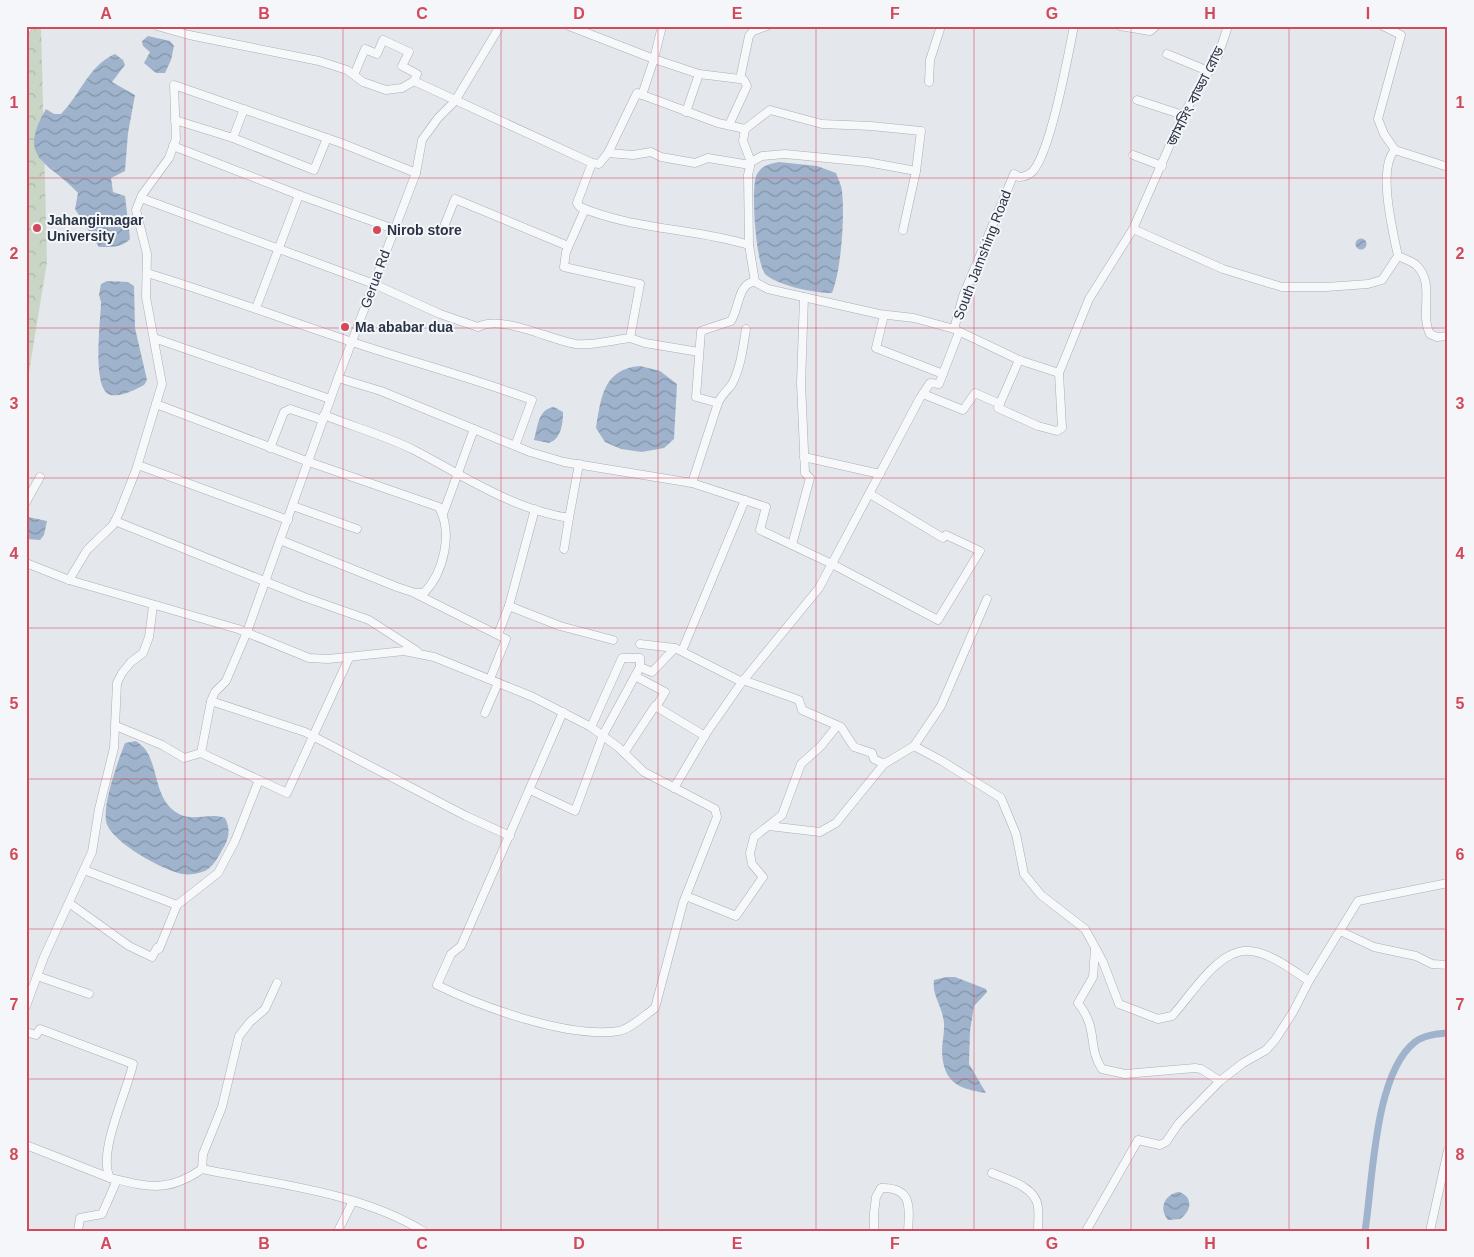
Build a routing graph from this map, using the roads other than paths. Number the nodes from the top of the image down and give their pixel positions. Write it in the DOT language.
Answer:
graph roads {
  1 [pos="28,26"];
  2 [pos="156,26"];
  3 [pos="500,26"];
  4 [pos="569,26"];
  5 [pos="662,26"];
  6 [pos="766,26"];
  7 [pos="940,26"];
  8 [pos="1120,26"];
  9 [pos="1156,26"];
  10 [pos="1228,26"];
  11 [pos="1383,26"];
  12 [pos="1072,27"];
  13 [pos="26,30"];
  14 [pos="1167,54"];
  15 [pos="654,59"];
  16 [pos="1208,72"];
  17 [pos="699,74"];
  18 [pos="354,75"];
  19 [pos="740,79"];
  20 [pos="414,81"];
  21 [pos="930,82"];
  22 [pos="642,95"];
  23 [pos="1137,100"];
  24 [pos="455,101"];
  25 [pos="244,109"];
  26 [pos="686,112"];
  27 [pos="1183,115"];
  28 [pos="175,120"];
  29 [pos="729,125"];
  30 [pos="745,129"];
  31 [pos="233,138"];
  32 [pos="327,138"];
  33 [pos="173,146"];
  34 [pos="1395,150"];
  35 [pos="608,154"];
  36 [pos="1133,154"];
  37 [pos="592,163"];
  38 [pos="751,164"];
  39 [pos="1162,166"];
  40 [pos="1448,167"];
  41 [pos="916,171"];
  42 [pos="416,173"];
  43 [pos="299,195"];
  44 [pos="141,198"];
  45 [pos="585,209"];
  46 [pos="445,224"];
  47 [pos="394,229"];
  48 [pos="1133,229"];
  49 [pos="903,230"];
  50 [pos="749,245"];
  51 [pos="568,246"];
  52 [pos="278,249"];
  53 [pos="1398,256"];
  54 [pos="147,273"];
  55 [pos="755,282"];
  56 [pos="374,284"];
  57 [pos="804,297"];
  58 [pos="256,308"];
  59 [pos="884,315"];
  60 [pos="746,329"];
  61 [pos="957,330"];
  62 [pos="1448,336"];
  63 [pos="154,338"];
  64 [pos="630,338"];
  65 [pos="352,342"];
  66 [pos="700,352"];
  67 [pos="1018,360"];
  68 [pos="1059,373"];
  69 [pos="943,374"];
  70 [pos="338,378"];
  71 [pos="923,394"];
  72 [pos="330,399"];
  73 [pos="718,403"];
  74 [pos="156,404"];
  75 [pos="1000,404"];
  76 [pos="324,418"];
  77 [pos="474,429"];
  78 [pos="515,446"];
  79 [pos="270,448"];
  80 [pos="804,457"];
  81 [pos="309,462"];
  82 [pos="579,464"];
  83 [pos="138,466"];
  84 [pos="457,474"];
  85 [pos="880,474"];
  86 [pos="40,477"];
  87 [pos="692,483"];
  88 [pos="870,494"];
  89 [pos="745,500"];
  90 [pos="26,502"];
  91 [pos="293,506"];
  92 [pos="534,509"];
  93 [pos="443,514"];
  94 [pos="569,518"];
  95 [pos="115,520"];
  96 [pos="288,520"];
  97 [pos="357,529"];
  98 [pos="280,540"];
  99 [pos="792,545"];
  100 [pos="564,549"];
  101 [pos="26,563"];
  102 [pos="832,564"];
  103 [pos="69,580"];
  104 [pos="264,581"];
  105 [pos="415,593"];
  106 [pos="987,599"];
  107 [pos="153,606"];
  108 [pos="509,606"];
  109 [pos="247,632"];
  110 [pos="498,634"];
  111 [pos="613,640"];
  112 [pos="640,644"];
  113 [pos="679,650"];
  114 [pos="418,652"];
  115 [pos="349,658"];
  116 [pos="640,667"];
  117 [pos="635,676"];
  118 [pos="490,679"];
  119 [pos="742,681"];
  120 [pos="498,683"];
  121 [pos="211,701"];
  122 [pos="656,707"];
  123 [pos="564,712"];
  124 [pos="485,713"];
  125 [pos="116,726"];
  126 [pos="837,726"];
  127 [pos="591,727"];
  128 [pos="603,735"];
  129 [pos="313,736"];
  130 [pos="704,736"];
  131 [pos="914,746"];
  132 [pos="624,752"];
  133 [pos="201,753"];
  134 [pos="884,764"];
  135 [pos="259,780"];
  136 [pos="674,788"];
  137 [pos="530,790"];
  138 [pos="769,826"];
  139 [pos="510,836"];
  140 [pos="84,870"];
  141 [pos="1448,883"];
  142 [pos="686,896"];
  143 [pos="69,903"];
  144 [pos="177,905"];
  145 [pos="1340,931"];
  146 [pos="1095,948"];
  147 [pos="1448,965"];
  148 [pos="37,976"];
  149 [pos="1309,981"];
  150 [pos="277,983"];
  151 [pos="89,994"];
  152 [pos="26,1006"];
  153 [pos="26,1032"];
  154 [pos="1220,1081"];
  155 [pos="26,1145"];
  156 [pos="1448,1150"];
  157 [pos="202,1169"];
  158 [pos="992,1173"];
  159 [pos="114,1179"];
  160 [pos="353,1200"];
  161 [pos="78,1231"];
  162 [pos="338,1231"];
  163 [pos="423,1231"];
  164 [pos="874,1231"];
  165 [pos="908,1231"];
  166 [pos="1038,1231"];
  167 [pos="1086,1231"];
  168 [pos="1430,1231"];
  1 -- 13 [label="street"];
  2 -- 18 [label="street"];
  3 -- 24 [label="street, Gerua Rd"];
  4 -- 15 [label="street"];
  5 -- 15 [label="street"];
  6 -- 19 [label="street"];
  7 -- 21 [label="street"];
  8 -- 9 [label="street"];
  10 -- 16 [label="street, জামসিং বাড্ডা রোড"];
  11 -- 34 [label="street"];
  12 -- 61 [label="street, South Jamshing Road"];
  14 -- 16 [label="street"];
  15 -- 17 [label="street"];
  15 -- 22 [label="street"];
  16 -- 27 [label="street, জামসিং বাড্ডা রোড"];
  17 -- 19 [label="street"];
  17 -- 26 [label="street"];
  18 -- 20 [label="street"];
  18 -- 20 [label="street"];
  19 -- 29 [label="street"];
  20 -- 24 [label="street"];
  22 -- 26 [label="street"];
  22 -- 35 [label="street"];
  23 -- 27 [label="street"];
  24 -- 37 [label="street"];
  24 -- 42 [label="street, Gerua Rd"];
  25 -- 28 [label="street"];
  25 -- 31 [label="street"];
  25 -- 32 [label="street"];
  26 -- 29 [label="street"];
  27 -- 39 [label="street, জামসিং বাড্ডা রোড"];
  28 -- 31 [label="street"];
  28 -- 33 [label="street"];
  29 -- 30 [label="street"];
  30 -- 38 [label="street"];
  30 -- 41 [label="street"];
  31 -- 32 [label="street"];
  32 -- 42 [label="street"];
  33 -- 43 [label="street"];
  33 -- 44 [label="street"];
  34 -- 40 [label="street"];
  34 -- 53 [label="street"];
  35 -- 37 [label="street"];
  35 -- 38 [label="street"];
  36 -- 39 [label="street"];
  37 -- 45 [label="street"];
  38 -- 41 [label="street"];
  38 -- 50 [label="street"];
  39 -- 48 [label="street, জামসিং বাড্ডা রোড"];
  41 -- 49 [label="street"];
  42 -- 47 [label="street, Gerua Rd"];
  43 -- 47 [label="street"];
  43 -- 52 [label="street"];
  44 -- 52 [label="street"];
  44 -- 54 [label="street"];
  45 -- 50 [label="street"];
  45 -- 51 [label="street"];
  46 -- 51 [label="street"];
  47 -- 56 [label="street, Gerua Rd"];
  48 -- 53 [label="street"];
  48 -- 68 [label="street, জামসিং বাড্ডা রোড"];
  50 -- 55 [label="street"];
  51 -- 64 [label="street"];
  52 -- 56 [label="street"];
  52 -- 58 [label="street"];
  53 -- 62 [label="street"];
  54 -- 58 [label="street"];
  54 -- 63 [label="street"];
  55 -- 57 [label="street"];
  55 -- 66 [label="street"];
  56 -- 64 [label="street"];
  56 -- 65 [label="street, Gerua Rd"];
  57 -- 59 [label="street"];
  57 -- 80 [label="street"];
  58 -- 65 [label="street"];
  59 -- 61 [label="street"];
  59 -- 69 [label="street"];
  60 -- 73 [label="street"];
  61 -- 67 [label="street"];
  61 -- 69 [label="street"];
  63 -- 72 [label="street"];
  63 -- 74 [label="street"];
  64 -- 66 [label="street"];
  65 -- 70 [label="street, Gerua Rd"];
  65 -- 78 [label="street"];
  66 -- 73 [label="street"];
  67 -- 68 [label="street"];
  67 -- 75 [label="street"];
  68 -- 75 [label="street"];
  69 -- 71 [label="street"];
  70 -- 72 [label="street, Gerua Rd"];
  70 -- 77 [label="street"];
  71 -- 75 [label="street"];
  71 -- 85 [label="street"];
  72 -- 76 [label="street, Gerua Rd"];
  73 -- 87 [label="street"];
  74 -- 79 [label="street"];
  74 -- 83 [label="street"];
  76 -- 79 [label="street"];
  76 -- 81 [label="street, Gerua Rd"];
  76 -- 84 [label="street"];
  77 -- 78 [label="street"];
  77 -- 84 [label="street"];
  78 -- 82 [label="street"];
  79 -- 81 [label="street"];
  80 -- 85 [label="street"];
  80 -- 99 [label="street"];
  81 -- 91 [label="street, Gerua Rd"];
  81 -- 93 [label="street"];
  82 -- 87 [label="street"];
  82 -- 94 [label="street"];
  83 -- 95 [label="street"];
  83 -- 96 [label="street"];
  84 -- 92 [label="street"];
  84 -- 93 [label="street"];
  85 -- 88 [label="street"];
  86 -- 90 [label="street"];
  87 -- 89 [label="street"];
  88 -- 102 [label="street"];
  88 -- 102 [label="street"];
  89 -- 99 [label="street"];
  89 -- 113 [label="street"];
  91 -- 96 [label="street, Gerua Rd"];
  91 -- 97 [label="street"];
  92 -- 94 [label="street"];
  92 -- 108 [label="street"];
  93 -- 105 [label="street"];
  94 -- 100 [label="street"];
  95 -- 103 [label="street"];
  95 -- 104 [label="street"];
  96 -- 98 [label="street, Gerua Rd"];
  98 -- 104 [label="street, Gerua Rd"];
  98 -- 105 [label="street"];
  99 -- 102 [label="street"];
  101 -- 103 [label="street"];
  102 -- 119 [label="street"];
  103 -- 107 [label="street"];
  104 -- 109 [label="street, Gerua Rd"];
  104 -- 114 [label="street"];
  105 -- 110 [label="street"];
  106 -- 131 [label="street"];
  107 -- 109 [label="street"];
  107 -- 125 [label="street"];
  108 -- 110 [label="street"];
  108 -- 111 [label="street"];
  109 -- 115 [label="street"];
  109 -- 121 [label="street, Gerua Rd"];
  110 -- 118 [label="street"];
  112 -- 113 [label="street"];
  113 -- 116 [label="street"];
  113 -- 119 [label="street"];
  114 -- 115 [label="street"];
  114 -- 118 [label="street"];
  115 -- 129 [label="street"];
  116 -- 117 [label="street"];
  116 -- 127 [label="street"];
  117 -- 122 [label="street"];
  117 -- 128 [label="street"];
  118 -- 120 [label="street"];
  119 -- 126 [label="street"];
  119 -- 130 [label="street"];
  120 -- 123 [label="street"];
  120 -- 124 [label="street"];
  121 -- 129 [label="street"];
  121 -- 133 [label="street"];
  122 -- 130 [label="street"];
  122 -- 132 [label="street"];
  123 -- 127 [label="street"];
  123 -- 137 [label="street"];
  125 -- 133 [label="street"];
  125 -- 140 [label="street"];
  126 -- 134 [label="street"];
  126 -- 138 [label="street"];
  127 -- 128 [label="street"];
  128 -- 132 [label="street"];
  128 -- 137 [label="street"];
  129 -- 135 [label="street"];
  129 -- 139 [label="street"];
  130 -- 136 [label="street"];
  131 -- 134 [label="street"];
  131 -- 146 [label="street"];
  132 -- 136 [label="street"];
  133 -- 135 [label="street"];
  134 -- 138 [label="street"];
  135 -- 144 [label="street"];
  136 -- 142 [label="street"];
  137 -- 139 [label="street"];
  138 -- 142 [label="street"];
  139 -- 142 [label="street"];
  140 -- 143 [label="street"];
  140 -- 144 [label="street"];
  141 -- 145 [label="street"];
  143 -- 144 [label="street"];
  143 -- 148 [label="street"];
  145 -- 147 [label="street"];
  145 -- 149 [label="street"];
  146 -- 149 [label="street"];
  146 -- 154 [label="street"];
  148 -- 151 [label="street"];
  148 -- 152 [label="street"];
  149 -- 154 [label="street"];
  150 -- 157 [label="street"];
  153 -- 159 [label="street"];
  154 -- 167 [label="street"];
  155 -- 159 [label="street"];
  156 -- 168 [label="street"];
  157 -- 159 [label="street"];
  157 -- 160 [label="street"];
  158 -- 166 [label="street"];
  159 -- 161 [label="street"];
  160 -- 162 [label="street"];
  160 -- 163 [label="street"];
  164 -- 165 [label="street"];
}
